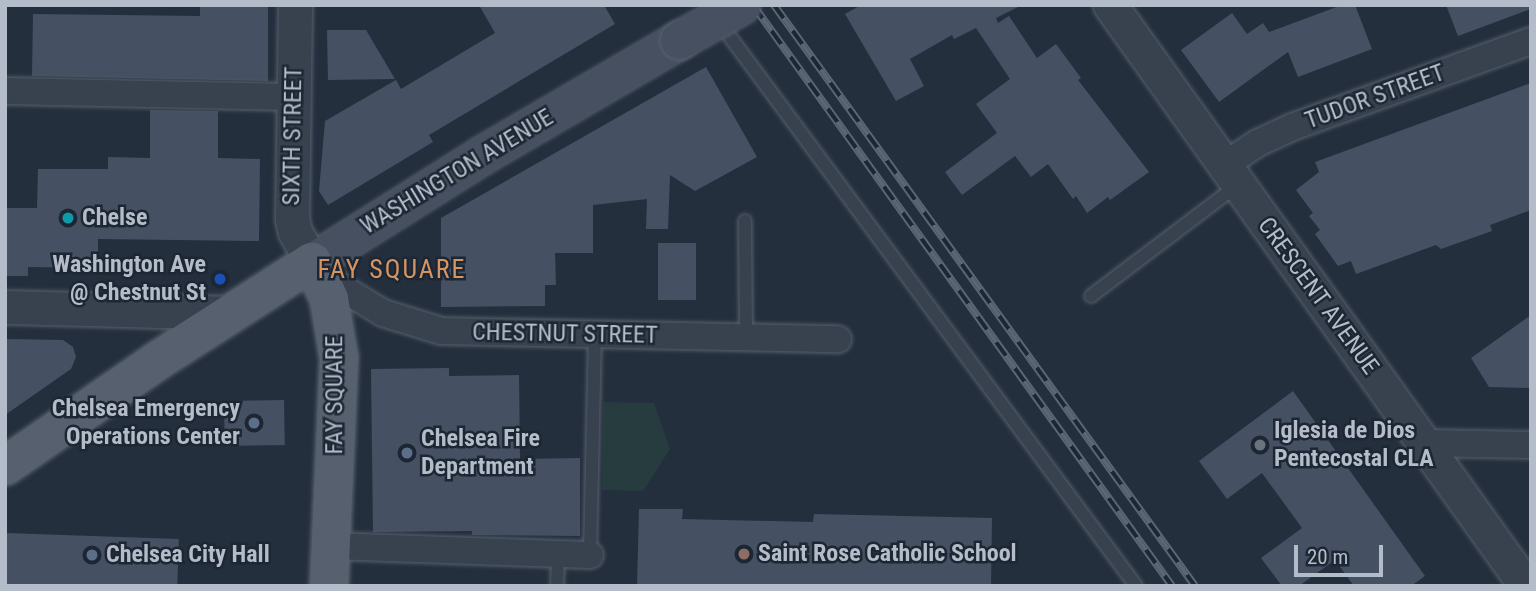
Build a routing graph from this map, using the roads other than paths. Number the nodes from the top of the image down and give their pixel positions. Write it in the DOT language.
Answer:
graph roads {
  1 [pos="295,5"];
  2 [pos="706,5"];
  3 [pos="741,5"];
  4 [pos="1110,5"];
  5 [pos="1531,41"];
  6 [pos="5,90"];
  7 [pos="292,97"];
  8 [pos="1232,175"];
  9 [pos="745,221"];
  10 [pos="312,262"];
  11 [pos="1091,296"];
  12 [pos="5,307"];
  13 [pos="231,313"];
  14 [pos="595,336"];
  15 [pos="746,338"];
  16 [pos="838,339"];
  17 [pos="1424,443"];
  18 [pos="1531,445"];
  19 [pos="5,466"];
  20 [pos="331,546"];
  21 [pos="558,555"];
  22 [pos="590,555"];
  23 [pos="329,586"];
  24 [pos="557,586"];
  25 [pos="1136,586"];
  26 [pos="1526,586"];
  1 -- 7 [label="street, SIXTH STREET"];
  2 -- 25 [label="lane"];
  3 -- 10 [label="main road, WASHINGTON AVENUE, bridge"];
  4 -- 8 [label="street, CRESCENT AVENUE"];
  5 -- 8 [label="street, TUDOR STREET"];
  6 -- 7 [label="street"];
  7 -- 10 [label="street, SIXTH STREET"];
  8 -- 11 [label="lane"];
  8 -- 17 [label="street, CRESCENT AVENUE"];
  9 -- 15 [label="lane"];
  10 -- 13 [label="main road, WASHINGTON AVENUE"];
  10 -- 14 [label="street, CHESTNUT STREET"];
  10 -- 20 [label="main road, FAY SQUARE"];
  12 -- 13 [label="street"];
  13 -- 19 [label="main road, WASHINGTON AVENUE"];
  14 -- 15 [label="street, CHESTNUT STREET"];
  14 -- 22 [label="lane"];
  15 -- 16 [label="street, CHESTNUT STREET"];
  17 -- 18 [label="street"];
  17 -- 26 [label="street, CRESCENT AVENUE"];
  20 -- 21 [label="street"];
  20 -- 23 [label="main road, FAY SQUARE"];
  21 -- 22 [label="street"];
  21 -- 24 [label="lane"];
}
